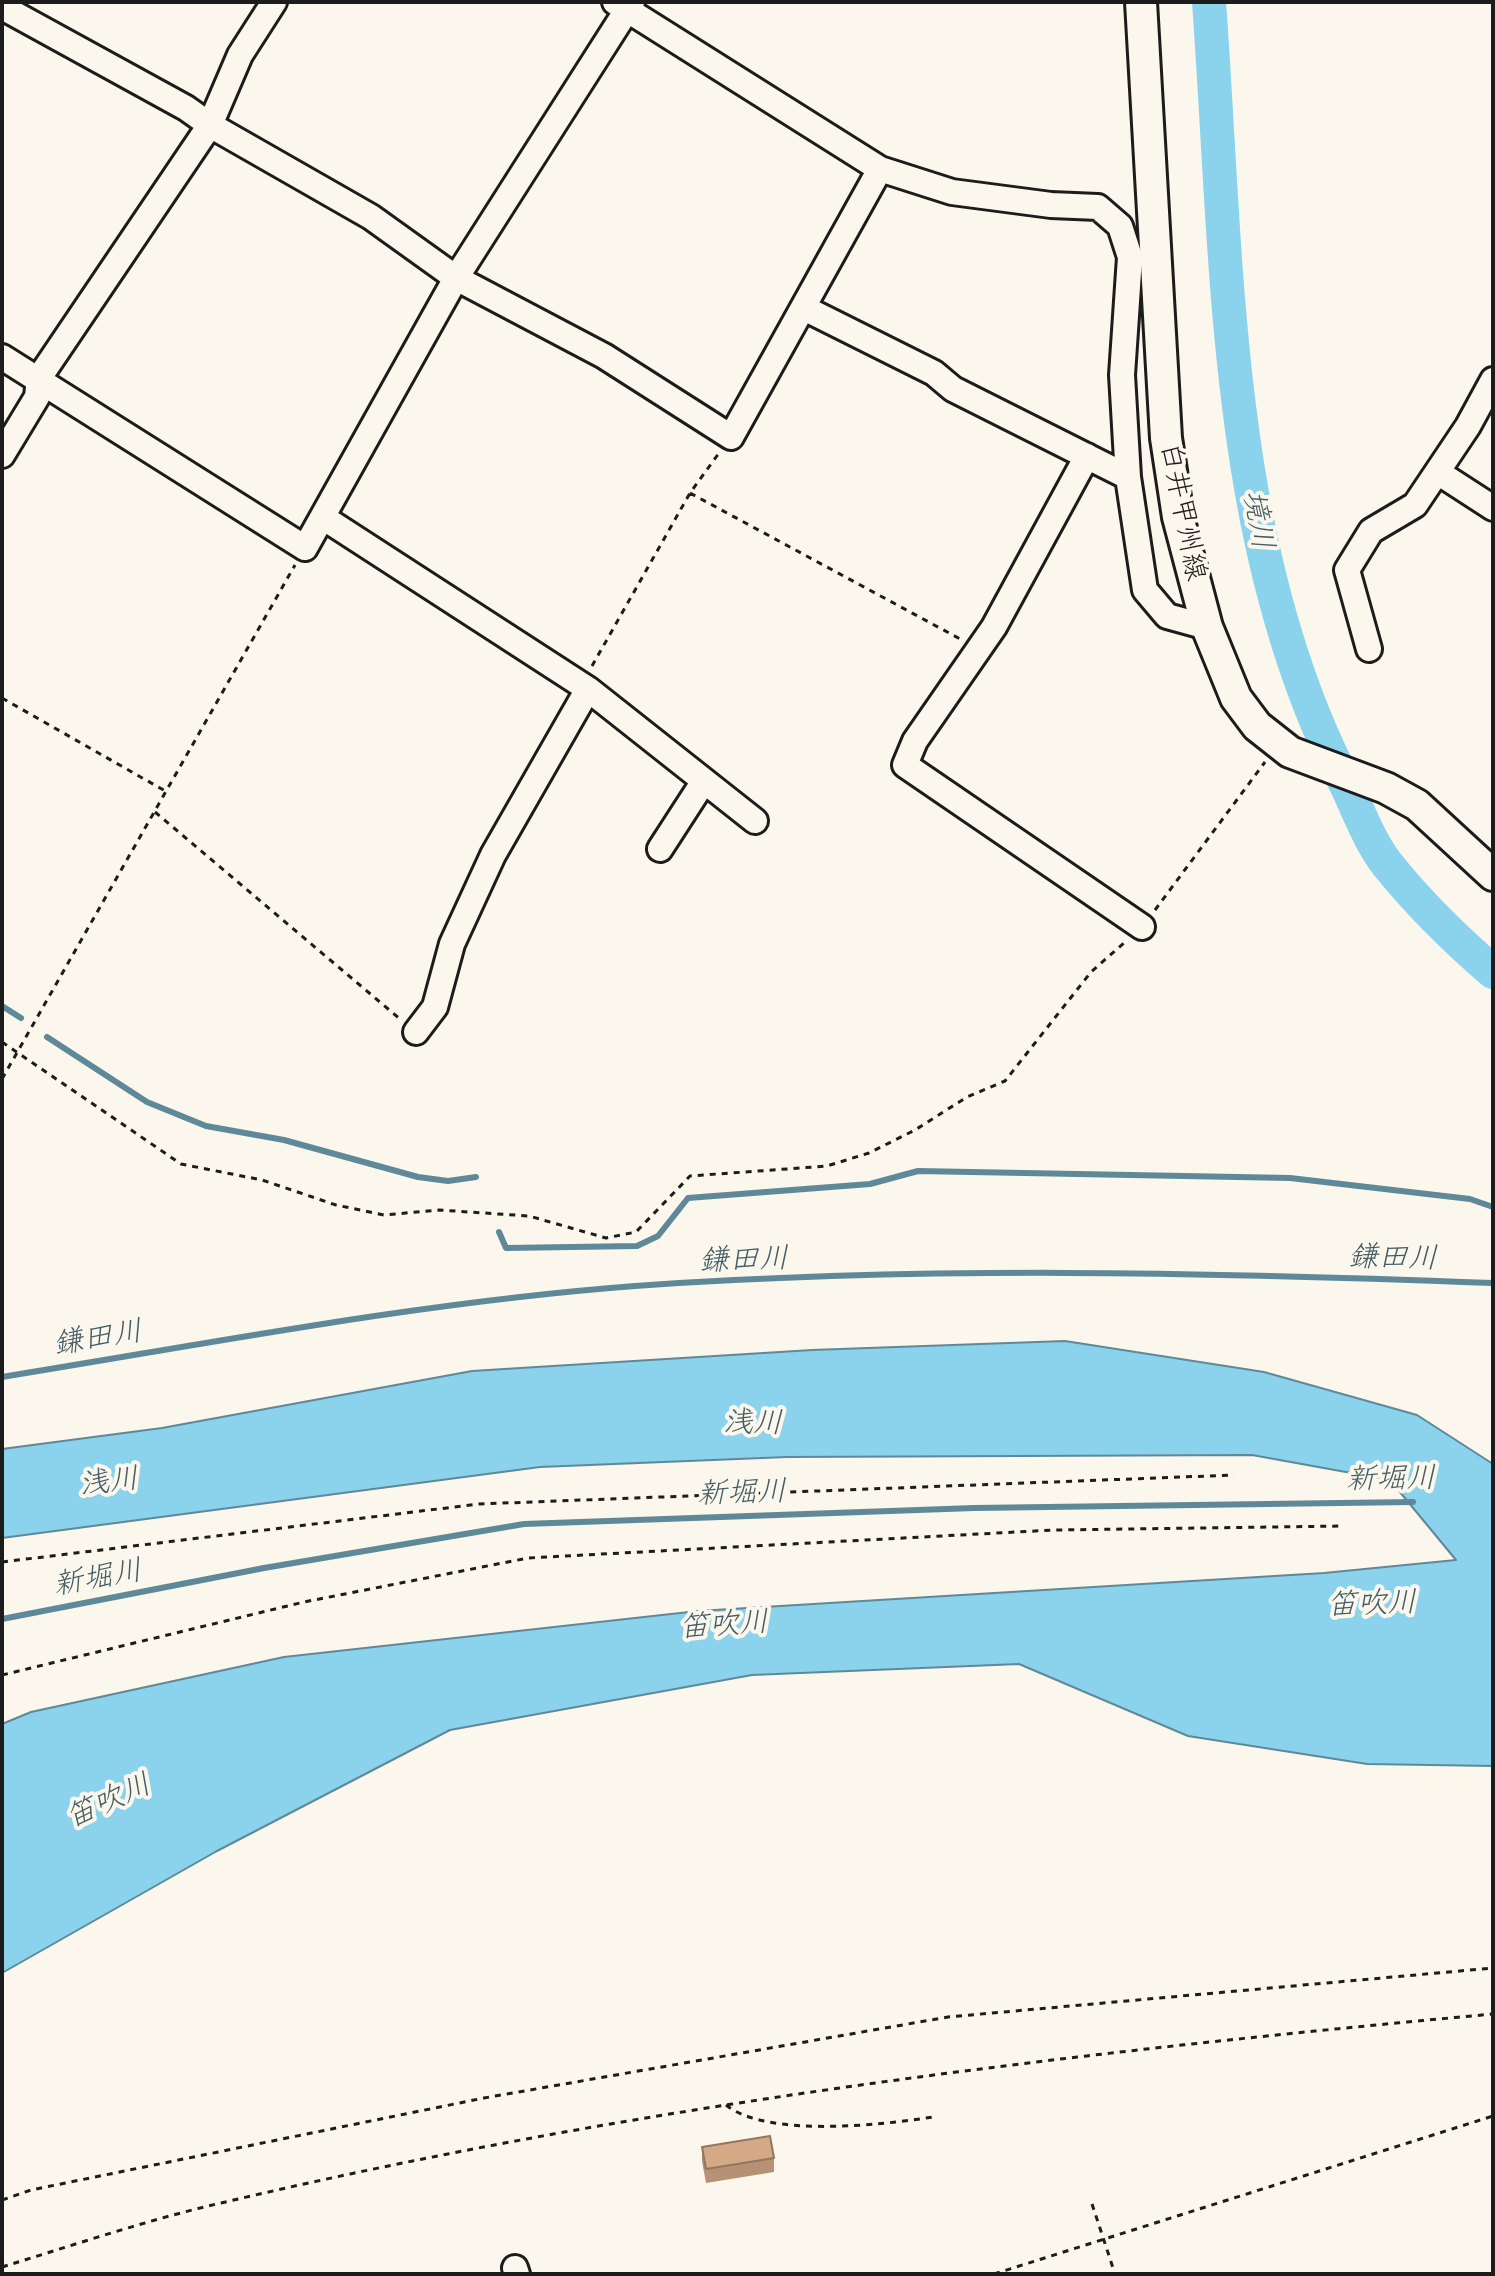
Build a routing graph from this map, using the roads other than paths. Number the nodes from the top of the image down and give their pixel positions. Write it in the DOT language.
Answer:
graph roads {
  1 [pos="274,2"];
  2 [pos="1141,2"];
  3 [pos="625,5"];
  4 [pos="2,7"];
  5 [pos="210,125"];
  6 [pos="880,169"];
  7 [pos="456,278"];
  8 [pos="804,308"];
  9 [pos="2,357"];
  10 [pos="39,378"];
  11 [pos="1493,380"];
  12 [pos="2,455"];
  13 [pos="1087,456"];
  14 [pos="1439,473"];
  15 [pos="1128,477"];
  16 [pos="1493,508"];
  17 [pos="324,518"];
  18 [pos="1207,627"];
  19 [pos="1369,649"];
  20 [pos="588,689"];
  21 [pos="704,781"];
  22 [pos="755,821"];
  23 [pos="660,849"];
  24 [pos="1493,875"];
  25 [pos="1142,927"];
  26 [pos="416,1032"];
  1 -- 5 [label="street"];
  2 -- 18 [label="main road, 白井甲州線"];
  3 -- 6 [label="street"];
  3 -- 7 [label="street"];
  4 -- 5 [label="street"];
  5 -- 7 [label="street"];
  5 -- 10 [label="street"];
  6 -- 8 [label="street"];
  6 -- 15 [label="street"];
  7 -- 8 [label="street"];
  7 -- 17 [label="street"];
  8 -- 13 [label="street"];
  9 -- 10 [label="street"];
  10 -- 12 [label="street"];
  10 -- 17 [label="street"];
  11 -- 14 [label="street"];
  13 -- 15 [label="street"];
  13 -- 25 [label="street"];
  14 -- 16 [label="street"];
  14 -- 19 [label="street"];
  15 -- 18 [label="street"];
  17 -- 20 [label="street"];
  18 -- 24 [label="main road, 白井甲州線"];
  20 -- 21 [label="street"];
  20 -- 26 [label="street"];
  21 -- 22 [label="street"];
  21 -- 23 [label="street"];
}
